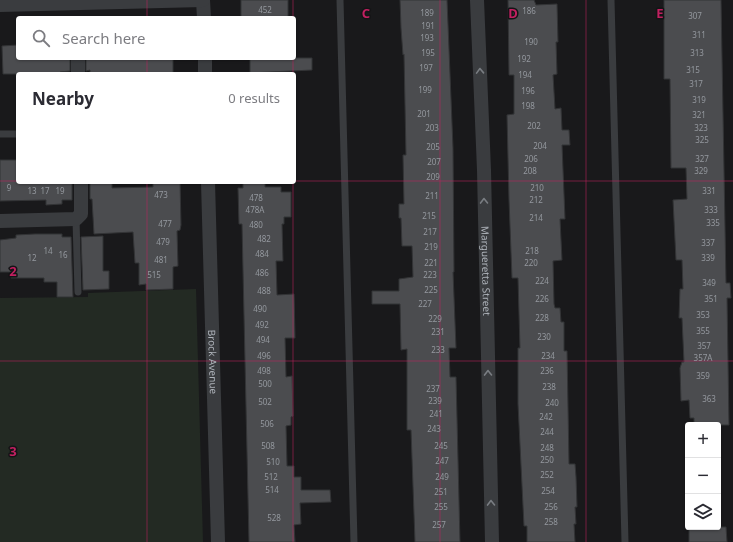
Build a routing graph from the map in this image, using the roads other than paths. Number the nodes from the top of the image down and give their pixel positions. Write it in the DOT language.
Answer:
graph roads {
  1 [pos="203,0"];
  2 [pos="340,0"];
  3 [pos="477,0"];
  4 [pos="611,0"];
  5 [pos="0,5"];
  6 [pos="80,6"];
  7 [pos="204,16"];
  8 [pos="78,60"];
  9 [pos="205,60"];
  10 [pos="78,72"];
  11 [pos="205,72"];
  12 [pos="0,134"];
  13 [pos="16,134"];
  14 [pos="81,184"];
  15 [pos="208,184"];
  16 [pos="76,219"];
  17 [pos="0,221"];
  18 [pos="78,292"];
  19 [pos="218,542"];
  20 [pos="354,542"];
  21 [pos="492,542"];
  22 [pos="625,542"];
  1 -- 6 [label="street"];
  1 -- 7 [label="street"];
  2 -- 20 [label="lane"];
  21 -- 3 [label="street, Margueretta Street, one-way"];
  4 -- 22 [label="lane"];
  5 -- 6 [label="street"];
  8 -- 10 [label="street"];
  9 -- 11 [label="street"];
  12 -- 13 [label="lane"];
  14 -- 16 [label="street"];
  15 -- 19 [label="street, Brock Avenue"];
  16 -- 17 [label="street"];
  16 -- 18 [label="lane"];
}
